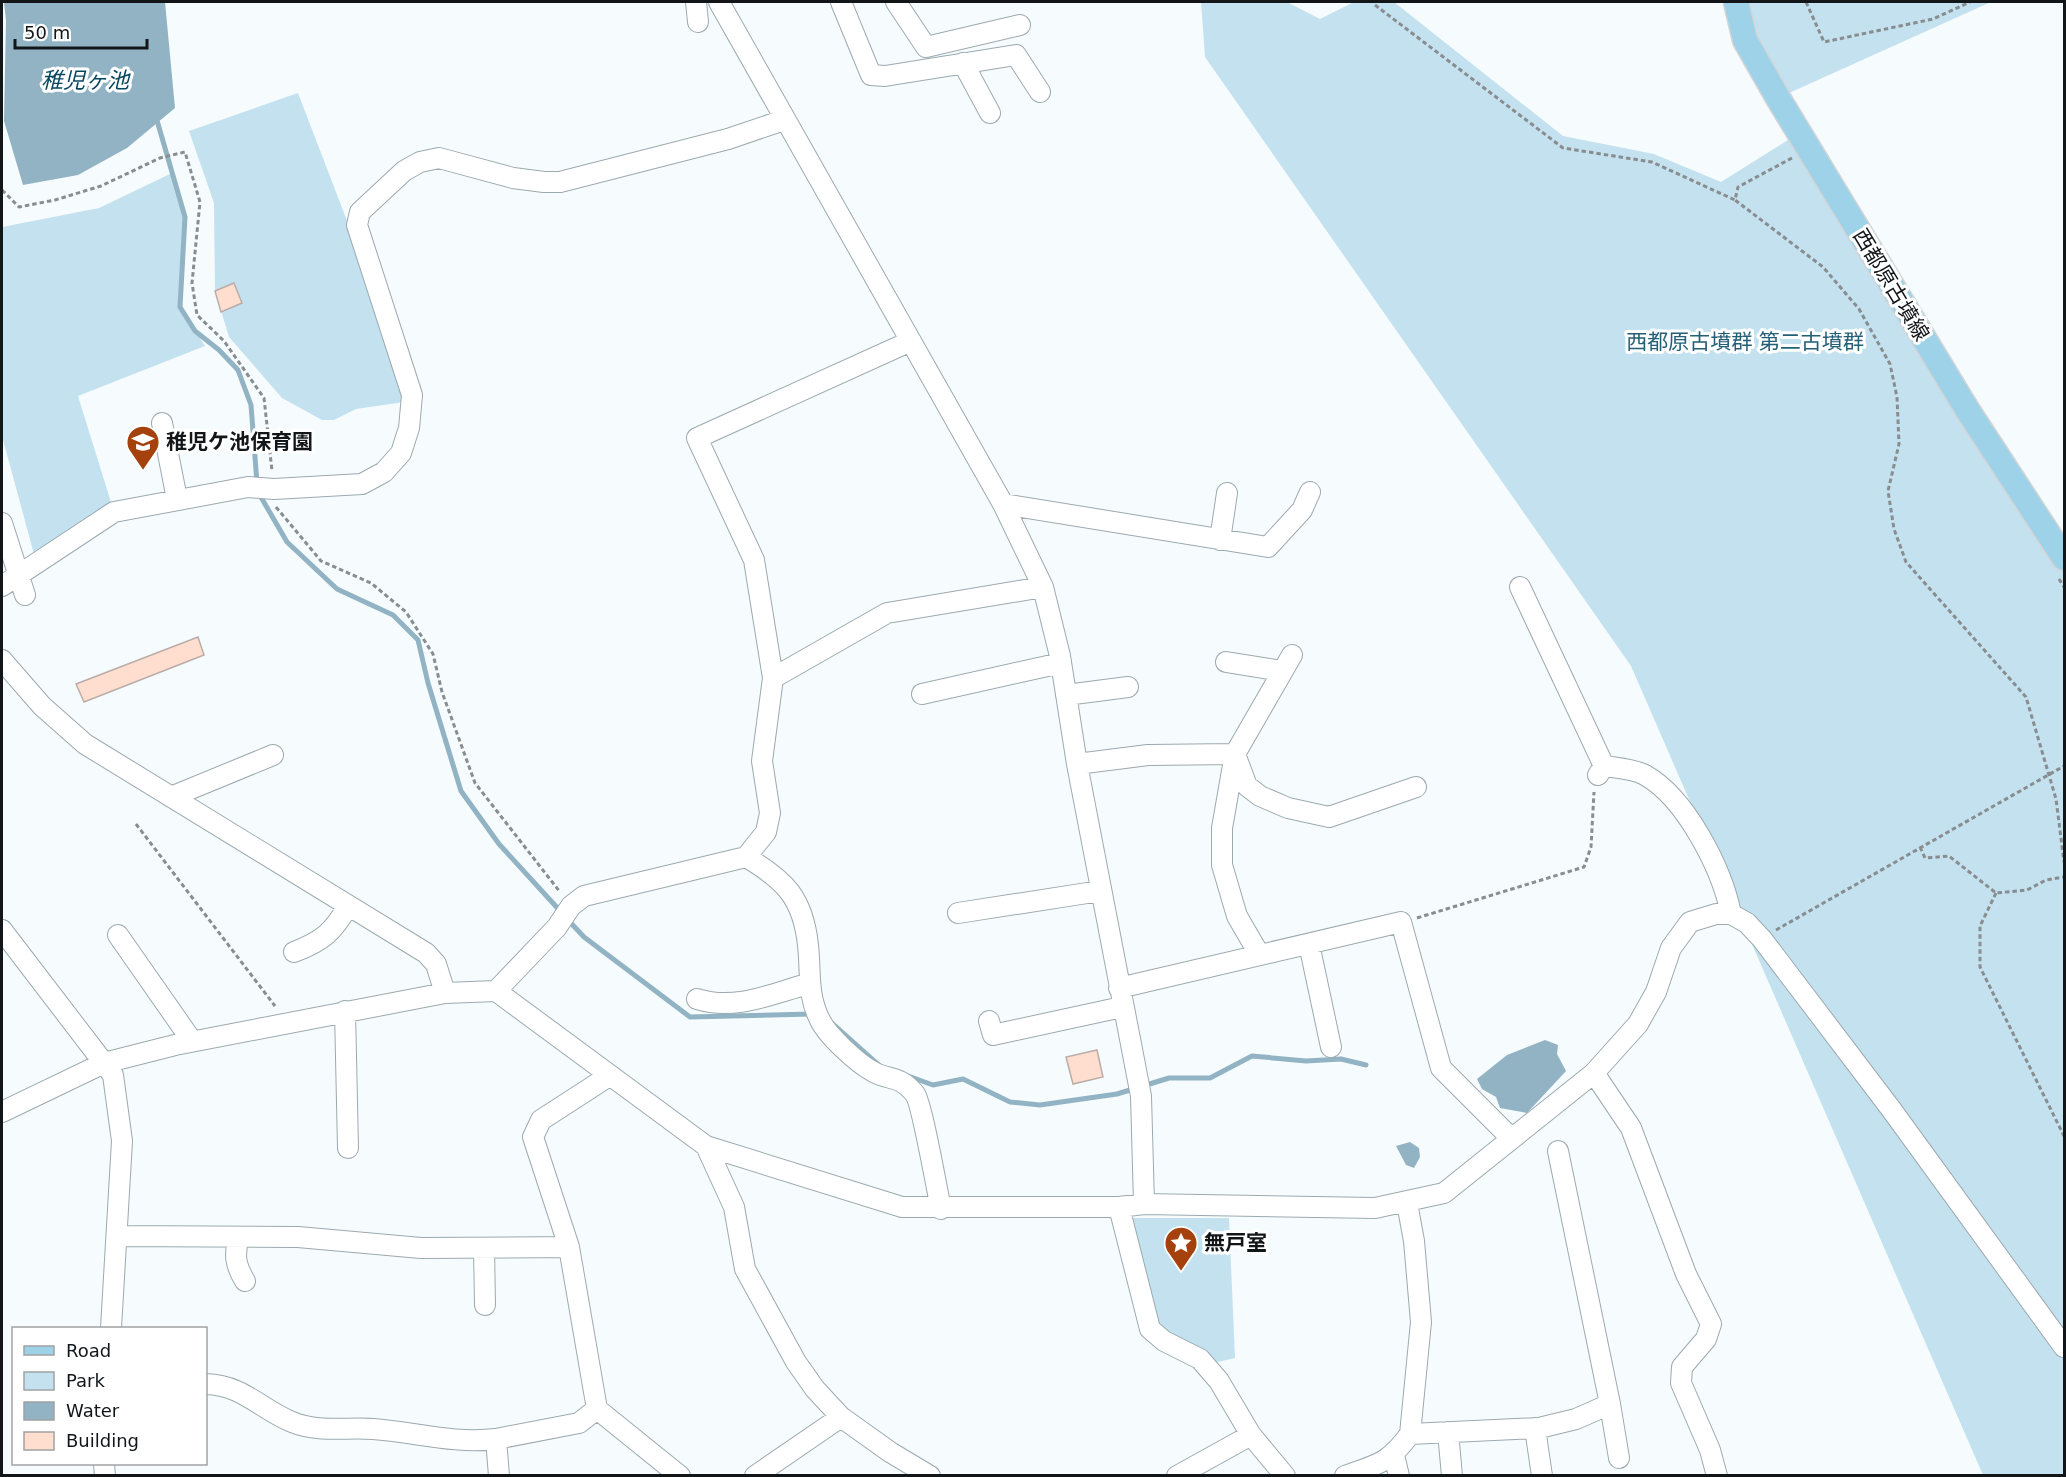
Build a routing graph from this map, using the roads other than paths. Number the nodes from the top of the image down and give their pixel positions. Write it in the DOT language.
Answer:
graph roads {
  1 [pos="696,2"];
  2 [pos="719,2"];
  3 [pos="841,2"];
  4 [pos="896,2"];
  5 [pos="1736,2"];
  6 [pos="698,22"];
  7 [pos="1020,25"];
  8 [pos="963,63"];
  9 [pos="1040,92"];
  10 [pos="990,113"];
  11 [pos="784,120"];
  12 [pos="911,341"];
  13 [pos="162,423"];
  14 [pos="1310,492"];
  15 [pos="1227,493"];
  16 [pos="177,499"];
  17 [pos="1003,504"];
  18 [pos="2,523"];
  19 [pos="1220,540"];
  20 [pos="2061,568"];
  21 [pos="18,574"];
  22 [pos="2,586"];
  23 [pos="1044,586"];
  24 [pos="1520,587"];
  25 [pos="25,595"];
  26 [pos="2,660"];
  27 [pos="1226,662"];
  28 [pos="1061,663"];
  29 [pos="773,678"];
  30 [pos="1128,687"];
  31 [pos="922,694"];
  32 [pos="1066,694"];
  33 [pos="1235,754"];
  34 [pos="273,755"];
  35 [pos="1077,764"];
  36 [pos="1416,787"];
  37 [pos="171,797"];
  38 [pos="746,857"];
  39 [pos="1100,891"];
  40 [pos="348,906"];
  41 [pos="958,913"];
  42 [pos="1731,914"];
  43 [pos="2,930"];
  44 [pos="118,935"];
  45 [pos="1309,944"];
  46 [pos="294,952"];
  47 [pos="1259,954"];
  48 [pos="496,992"];
  49 [pos="445,993"];
  50 [pos="810,993"];
  51 [pos="1120,998"];
  52 [pos="697,999"];
  53 [pos="345,1011"];
  54 [pos="989,1021"];
  55 [pos="192,1041"];
  56 [pos="1331,1047"];
  57 [pos="104,1063"];
  58 [pos="1593,1073"];
  59 [pos="609,1076"];
  60 [pos="2,1112"];
  61 [pos="1511,1138"];
  62 [pos="706,1146"];
  63 [pos="348,1148"];
  64 [pos="1558,1151"];
  65 [pos="1407,1203"];
  66 [pos="1144,1204"];
  67 [pos="1119,1207"];
  68 [pos="941,1209"];
  69 [pos="117,1236"];
  70 [pos="239,1237"];
  71 [pos="569,1247"];
  72 [pos="484,1248"];
  73 [pos="245,1281"];
  74 [pos="485,1305"];
  75 [pos="111,1327"];
  76 [pos="2064,1347"];
  77 [pos="207,1384"];
  78 [pos="1610,1404"];
  79 [pos="597,1409"];
  80 [pos="841,1417"];
  81 [pos="1535,1428"];
  82 [pos="1448,1432"];
  83 [pos="1410,1434"];
  84 [pos="1251,1435"];
  85 [pos="496,1438"];
  86 [pos="1394,1455"];
  87 [pos="1618,1458"];
  88 [pos="500,1476"];
  89 [pos="680,1476"];
  90 [pos="755,1476"];
  91 [pos="930,1476"];
  92 [pos="1177,1476"];
  93 [pos="1285,1476"];
  94 [pos="1345,1476"];
  95 [pos="1399,1476"];
  96 [pos="1452,1476"];
  97 [pos="1542,1476"];
  98 [pos="1717,1476"];
  1 -- 6 [label="street"];
  2 -- 11 [label="street"];
  3 -- 8 [label="street"];
  4 -- 7 [label="street"];
  5 -- 20 [label="main road, 西都原古墳線"];
  8 -- 9 [label="street"];
  8 -- 10 [label="street"];
  11 -- 12 [label="street"];
  11 -- 16 [label="street"];
  12 -- 17 [label="street"];
  12 -- 29 [label="street"];
  13 -- 16 [label="street"];
  14 -- 19 [label="street"];
  15 -- 19 [label="street"];
  16 -- 21 [label="street"];
  17 -- 19 [label="street"];
  17 -- 23 [label="street"];
  18 -- 21 [label="street"];
  21 -- 22 [label="street"];
  21 -- 25 [label="street"];
  23 -- 28 [label="street"];
  23 -- 29 [label="street"];
  24 -- 42 [label="street"];
  26 -- 37 [label="street"];
  27 -- 33 [label="street"];
  28 -- 31 [label="street"];
  28 -- 32 [label="street"];
  29 -- 38 [label="street"];
  30 -- 32 [label="street"];
  32 -- 35 [label="street"];
  33 -- 35 [label="street"];
  33 -- 36 [label="street"];
  33 -- 47 [label="street"];
  34 -- 37 [label="street"];
  35 -- 39 [label="street"];
  37 -- 40 [label="street"];
  38 -- 48 [label="street"];
  38 -- 50 [label="street"];
  39 -- 41 [label="street"];
  39 -- 51 [label="street"];
  40 -- 46 [label="street"];
  40 -- 49 [label="street"];
  42 -- 58 [label="street"];
  42 -- 76 [label="street"];
  43 -- 57 [label="street"];
  44 -- 55 [label="street"];
  45 -- 47 [label="street"];
  45 -- 56 [label="street"];
  45 -- 61 [label="street"];
  47 -- 51 [label="street"];
  48 -- 49 [label="street"];
  48 -- 59 [label="street"];
  49 -- 53 [label="street"];
  50 -- 52 [label="street"];
  50 -- 68 [label="street"];
  51 -- 54 [label="street"];
  51 -- 66 [label="street"];
  53 -- 55 [label="street"];
  53 -- 63 [label="street"];
  55 -- 57 [label="street"];
  57 -- 60 [label="street"];
  57 -- 69 [label="street"];
  58 -- 61 [label="street"];
  58 -- 98 [label="street"];
  59 -- 62 [label="street"];
  59 -- 71 [label="street"];
  61 -- 65 [label="street"];
  62 -- 68 [label="street"];
  62 -- 80 [label="street"];
  64 -- 78 [label="street"];
  65 -- 66 [label="street"];
  65 -- 83 [label="street"];
  66 -- 67 [label="street"];
  67 -- 68 [label="street"];
  67 -- 84 [label="street"];
  69 -- 70 [label="street"];
  69 -- 75 [label="street"];
  70 -- 72 [label="street"];
  70 -- 73 [label="street"];
  71 -- 72 [label="street"];
  71 -- 79 [label="street"];
  72 -- 74 [label="street"];
  77 -- 85 [label="street"];
  78 -- 81 [label="street"];
  78 -- 87 [label="street"];
  79 -- 85 [label="street"];
  79 -- 89 [label="street"];
  80 -- 90 [label="street"];
  80 -- 91 [label="street"];
  81 -- 82 [label="street"];
  81 -- 97 [label="street"];
  82 -- 83 [label="street"];
  82 -- 96 [label="street"];
  83 -- 86 [label="street"];
  84 -- 92 [label="street"];
  84 -- 93 [label="street"];
  85 -- 88 [label="street"];
  86 -- 94 [label="street"];
  86 -- 95 [label="street"];
}
